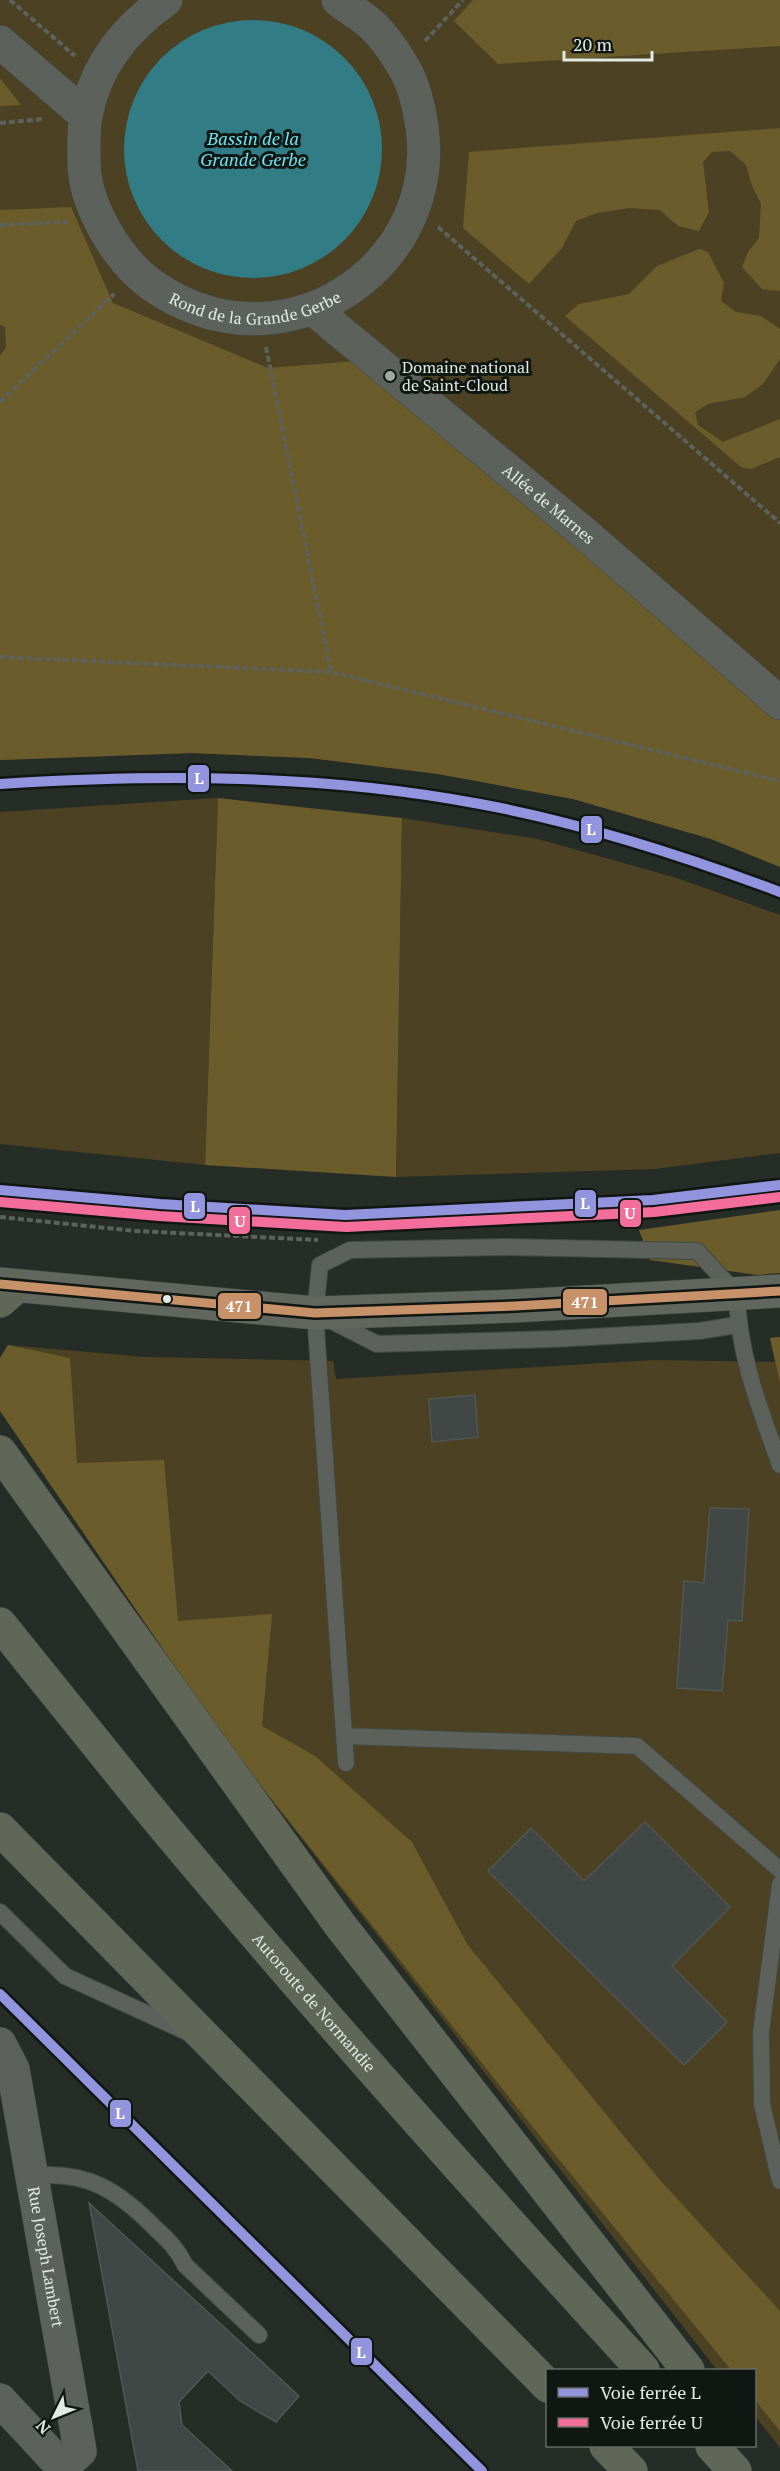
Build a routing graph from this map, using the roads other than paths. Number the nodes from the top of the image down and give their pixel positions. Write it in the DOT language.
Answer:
graph roads {
  1 [pos="166,0"];
  2 [pos="338,0"];
  3 [pos="0,42"];
  4 [pos="86,116"];
  5 [pos="313,309"];
  6 [pos="780,703"];
  7 [pos="4,1290"];
  8 [pos="780,1291"];
  9 [pos="737,1309"];
  10 [pos="315,1313"];
  11 [pos="0,1452"];
  12 [pos="780,1465"];
  13 [pos="0,1624"];
  14 [pos="344,1736"];
  15 [pos="346,1763"];
  16 [pos="0,1829"];
  17 [pos="780,1870"];
  18 [pos="780,1884"];
  19 [pos="0,1912"];
  20 [pos="0,2044"];
  21 [pos="212,2044"];
  22 [pos="32,2176"];
  23 [pos="780,2181"];
  24 [pos="259,2335"];
  25 [pos="642,2369"];
  26 [pos="687,2369"];
  27 [pos="546,2384"];
  28 [pos="0,2400"];
  29 [pos="608,2447"];
  30 [pos="714,2447"];
  31 [pos="734,2447"];
  32 [pos="65,2469"];
  33 [pos="631,2471"];
  34 [pos="735,2471"];
  35 [pos="740,2471"];
  1 -- 4 [label="street, Rond de la Grande Gerbe"];
  2 -- 5 [label="street, Rond de la Grande Gerbe"];
  3 -- 4 [label="street"];
  4 -- 5 [label="street, Rond de la Grande Gerbe"];
  5 -- 6 [label="street, Allée de Marnes"];
  7 -- 10 [label="main road"];
  8 -- 9 [label="main road"];
  9 -- 10 [label="main road"];
  9 -- 10 [label="lane"];
  9 -- 12 [label="lane"];
  10 -- 14 [label="lane"];
  11 -- 26 [label="highway"];
  13 -- 25 [label="highway, Autoroute de Normandie"];
  14 -- 15 [label="lane"];
  14 -- 17 [label="lane"];
  16 -- 21 [label="highway"];
  18 -- 23 [label="lane"];
  19 -- 21 [label="lane"];
  20 -- 22 [label="street, Rue Joseph Lambert"];
  21 -- 27 [label="highway"];
  22 -- 24 [label="lane"];
  22 -- 32 [label="street, Rue Joseph Lambert"];
  28 -- 32 [label="street"];
  29 -- 33 [label="highway"];
  30 -- 34 [label="highway"];
  31 -- 35 [label="highway"];
}
